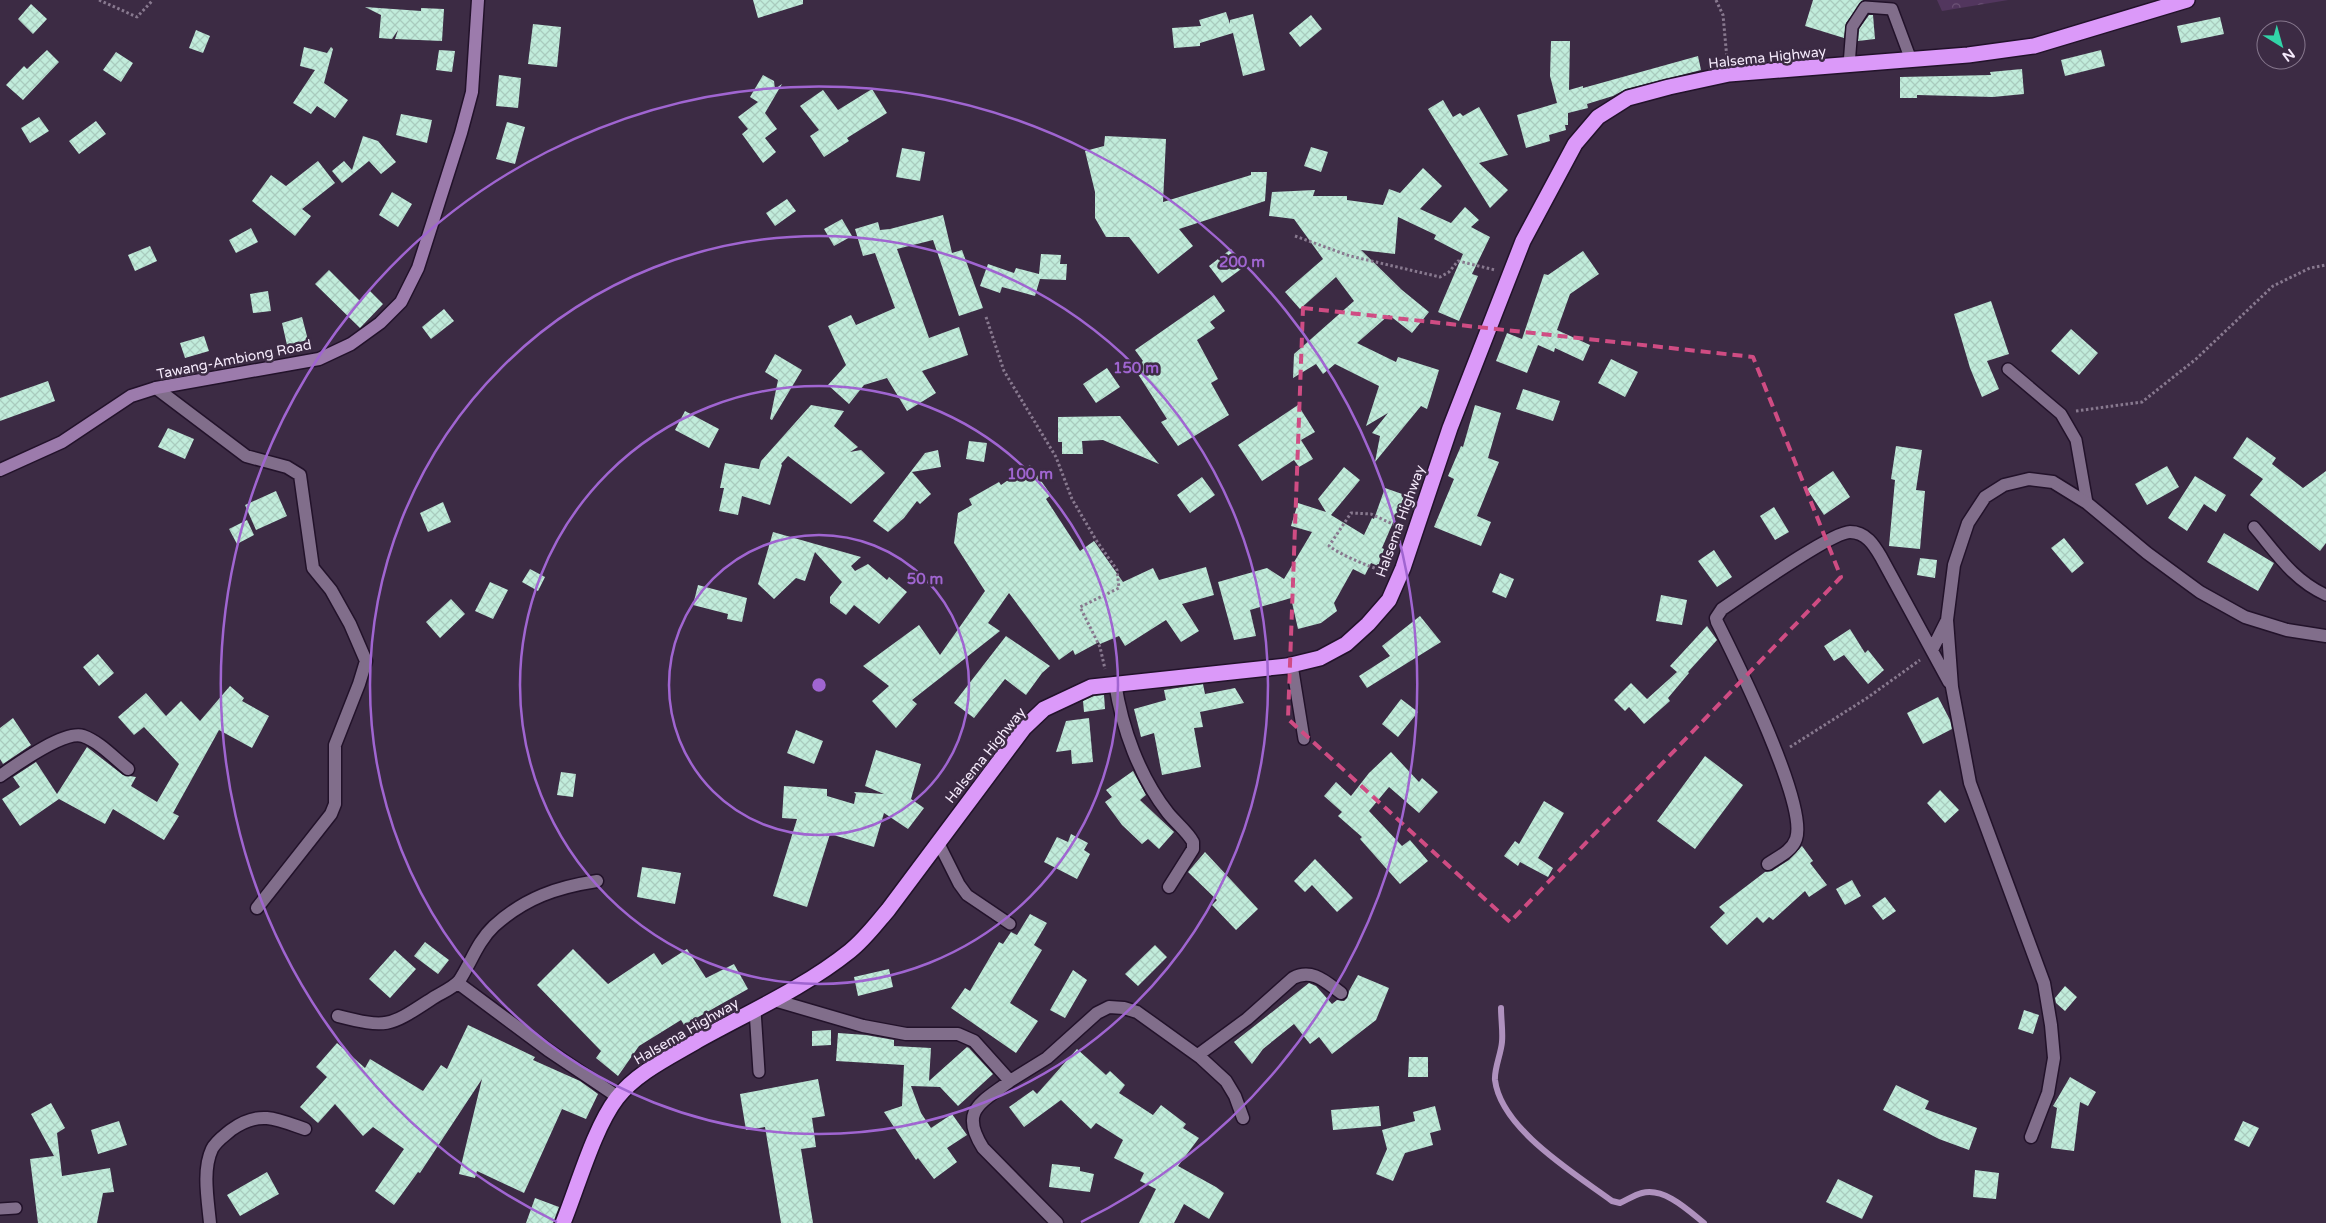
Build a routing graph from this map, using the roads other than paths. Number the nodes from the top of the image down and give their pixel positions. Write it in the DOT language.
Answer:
graph roads {
  1 [pos="478,0"];
  2 [pos="2187,0"];
  3 [pos="1911,60"];
  4 [pos="1849,65"];
  5 [pos="2008,368"];
  6 [pos="156,388"];
  7 [pos="0,470"];
  8 [pos="2087,504"];
  9 [pos="2254,527"];
  10 [pos="2326,595"];
  11 [pos="1947,620"];
  12 [pos="2326,636"];
  13 [pos="1932,650"];
  14 [pos="1292,665"];
  15 [pos="1111,683"];
  16 [pos="1952,687"];
  17 [pos="1304,739"];
  18 [pos="128,769"];
  19 [pos="0,776"];
  20 [pos="938,842"];
  21 [pos="1768,864"];
  22 [pos="597,881"];
  23 [pos="1169,887"];
  24 [pos="257,908"];
  25 [pos="1010,924"];
  26 [pos="458,982"];
  27 [pos="1341,993"];
  28 [pos="774,1000"];
  29 [pos="755,1010"];
  30 [pos="338,1016"];
  31 [pos="1198,1055"];
  32 [pos="759,1072"];
  33 [pos="1010,1081"];
  34 [pos="618,1097"];
  35 [pos="1243,1118"];
  36 [pos="304,1129"];
  37 [pos="2031,1138"];
  38 [pos="16,1208"];
  39 [pos="0,1209"];
  40 [pos="210,1223"];
  41 [pos="563,1223"];
  42 [pos="1057,1223"];
  1 -- 6 [label="main road, Tawang-Ambiong Road"];
  2 -- 3 [label="highway, Halsema Highway"];
  3 -- 4 [label="highway, Halsema Highway"];
  3 -- 4 [label="lane"];
  4 -- 14 [label="highway, Halsema Highway"];
  5 -- 8 [label="lane"];
  6 -- 7 [label="main road, Tawang-Ambiong Road"];
  6 -- 24 [label="street"];
  8 -- 11 [label="street"];
  8 -- 12 [label="street"];
  9 -- 10 [label="lane"];
  11 -- 13 [label="street"];
  11 -- 16 [label="street"];
  13 -- 16 [label="street"];
  13 -- 21 [label="street"];
  14 -- 15 [label="highway, Halsema Highway"];
  14 -- 17 [label="lane"];
  15 -- 20 [label="highway, Halsema Highway"];
  15 -- 23 [label="street"];
  16 -- 37 [label="street"];
  18 -- 19 [label="street"];
  20 -- 25 [label="lane"];
  20 -- 28 [label="highway, Halsema Highway"];
  22 -- 26 [label="street"];
  26 -- 30 [label="street"];
  26 -- 34 [label="street"];
  27 -- 31 [label="street"];
  28 -- 29 [label="highway, Halsema Highway"];
  28 -- 33 [label="street"];
  29 -- 32 [label="lane"];
  29 -- 34 [label="highway, Halsema Highway"];
  31 -- 33 [label="street"];
  31 -- 35 [label="street"];
  33 -- 42 [label="street"];
  34 -- 41 [label="highway, Halsema Highway"];
  36 -- 40 [label="street"];
  38 -- 39 [label="lane"];
}
